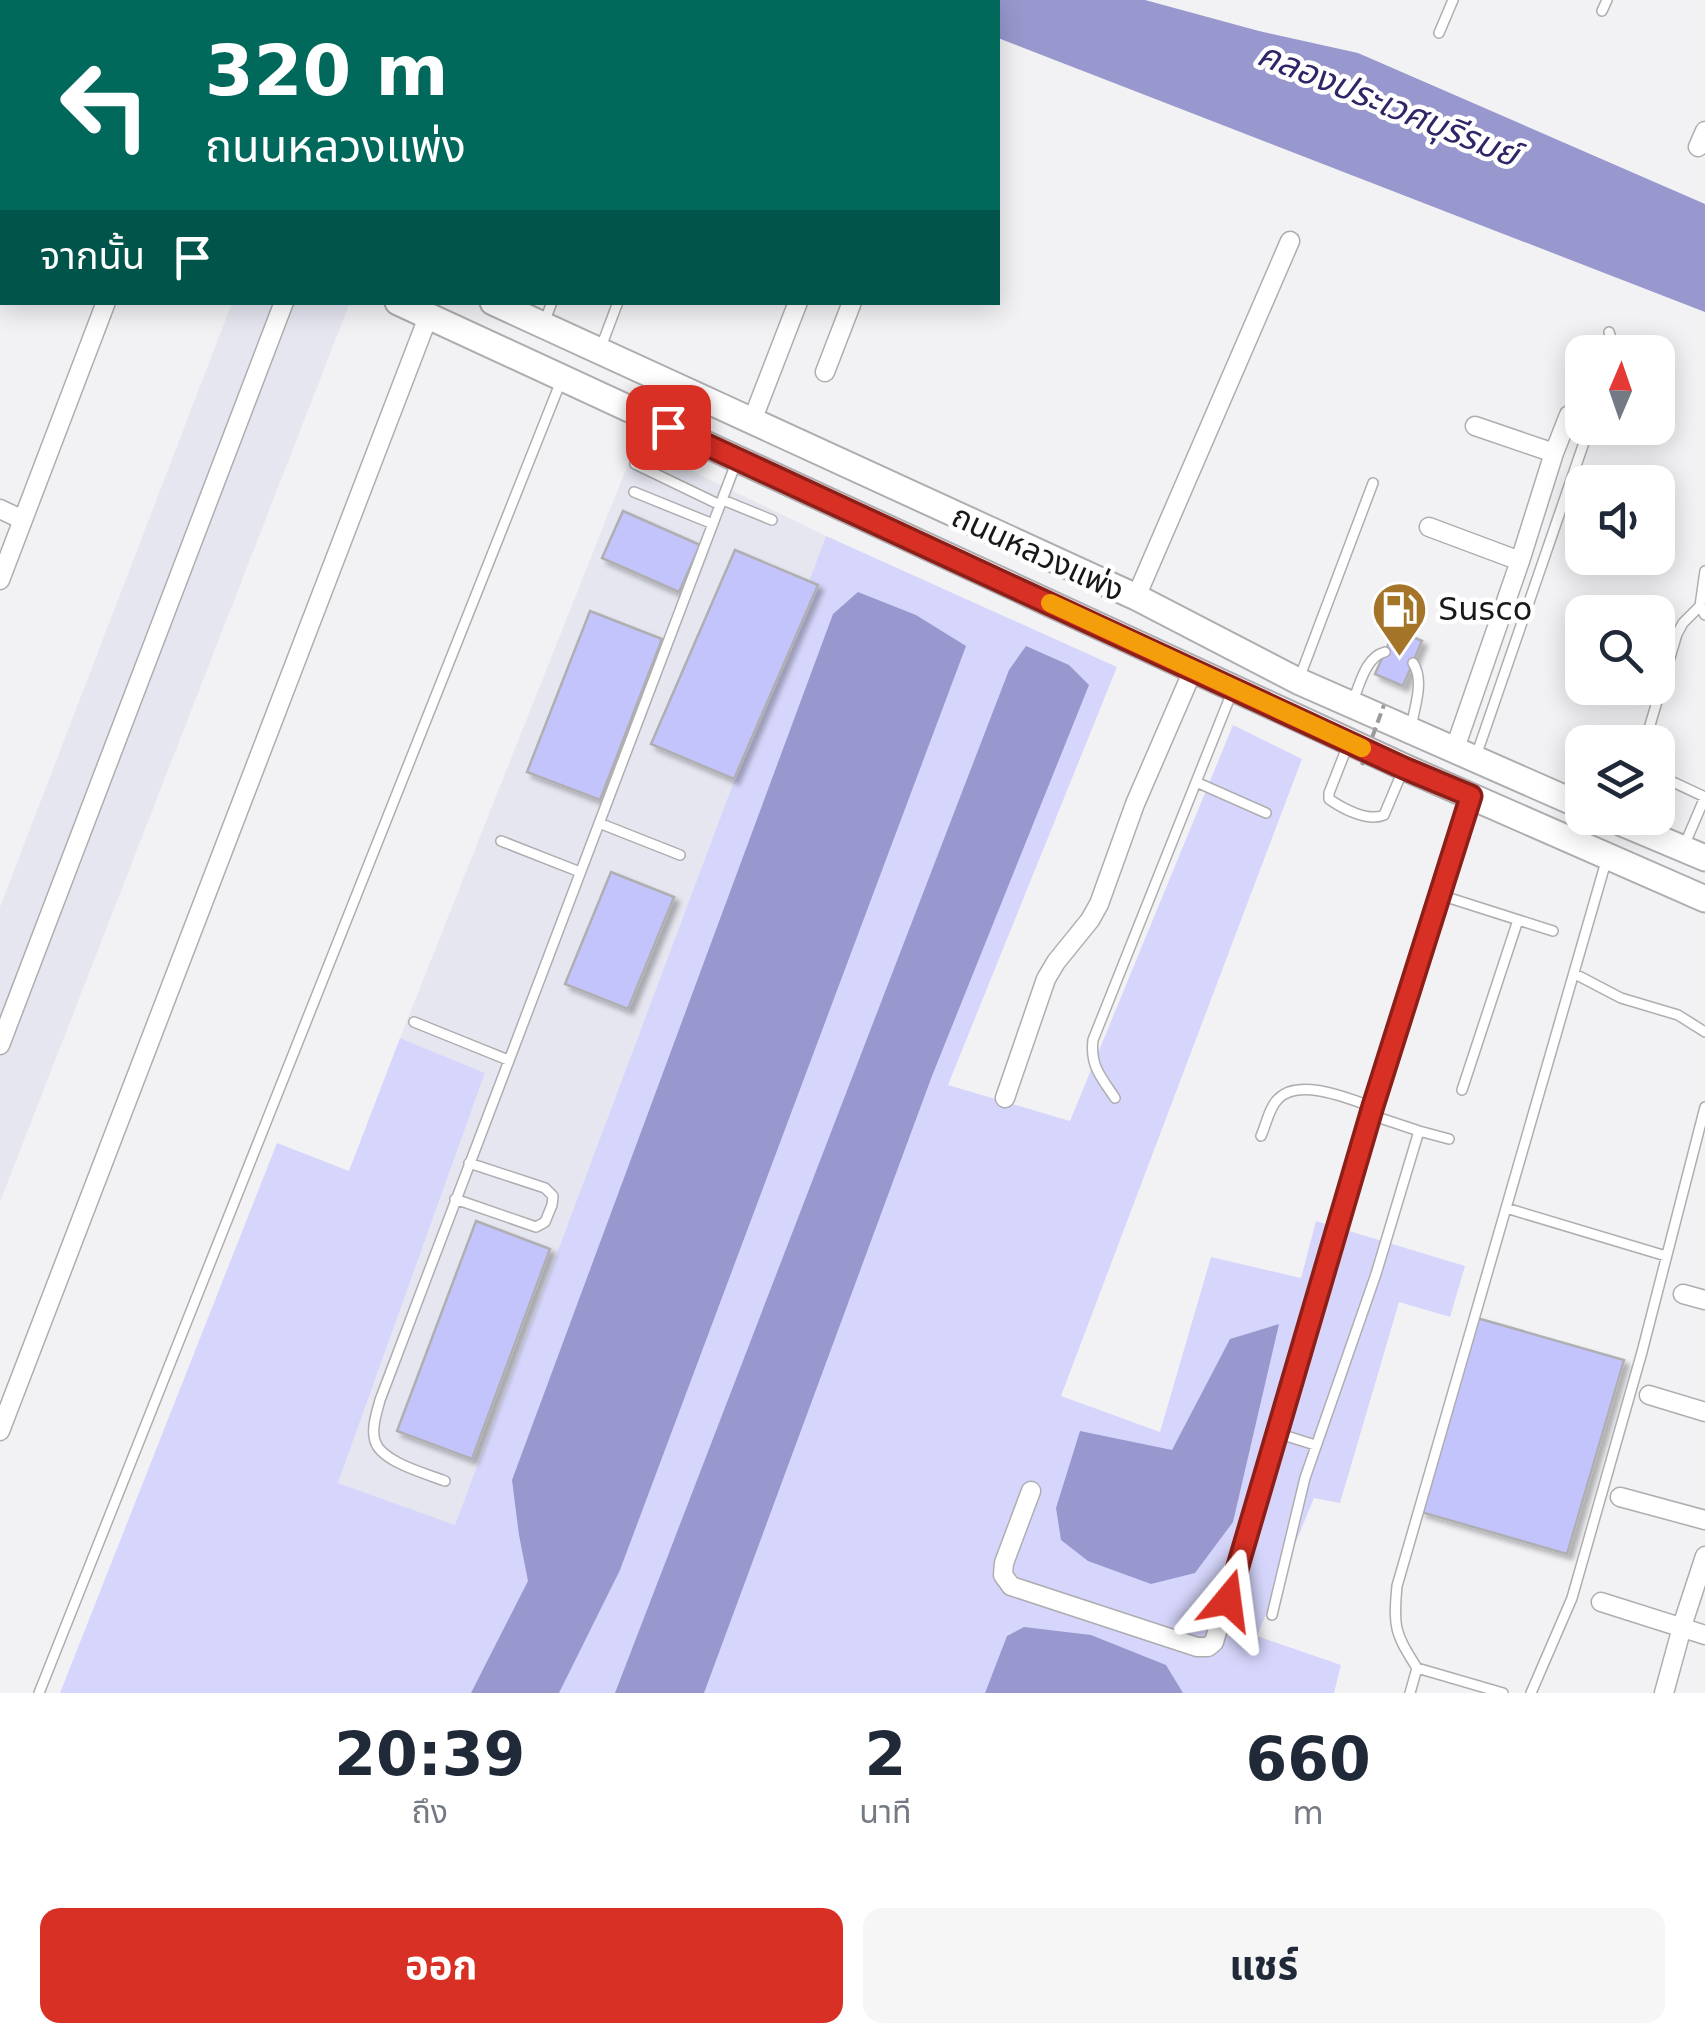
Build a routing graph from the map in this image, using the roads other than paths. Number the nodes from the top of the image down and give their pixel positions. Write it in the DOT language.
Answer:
graph roads {
  1 [pos="1453,0"];
  2 [pos="1607,0"];
  3 [pos="1602,11"];
  4 [pos="1439,32"];
  5 [pos="1290,241"];
  6 [pos="105,305"];
  7 [pos="283,305"];
  8 [pos="404,305"];
  9 [pos="507,305"];
  10 [pos="617,305"];
  11 [pos="797,305"];
  12 [pos="851,305"];
  13 [pos="548,314"];
  14 [pos="428,317"];
  15 [pos="1609,332"];
  16 [pos="1610,335"];
  17 [pos="600,351"];
  18 [pos="825,372"];
  19 [pos="562,378"];
  20 [pos="752,422"];
  21 [pos="1565,425"];
  22 [pos="1475,426"];
  23 [pos="1583,445"];
  24 [pos="1554,453"];
  25 [pos="738,459"];
  26 [pos="635,464"];
  27 [pos="1373,483"];
  28 [pos="634,492"];
  29 [pos="722,502"];
  30 [pos="0,509"];
  31 [pos="23,520"];
  32 [pos="772,520"];
  33 [pos="713,524"];
  34 [pos="1429,527"];
  35 [pos="1520,561"];
  36 [pos="1705,570"];
  37 [pos="0,580"];
  38 [pos="1136,597"];
  39 [pos="1703,610"];
  40 [pos="1385,652"];
  41 [pos="1412,664"];
  42 [pos="1193,670"];
  43 [pos="1298,681"];
  44 [pos="1233,689"];
  45 [pos="1350,705"];
  46 [pos="1650,725"];
  47 [pos="1411,732"];
  48 [pos="1356,753"];
  49 [pos="1464,756"];
  50 [pos="1404,768"];
  51 [pos="1196,782"];
  52 [pos="1675,783"];
  53 [pos="1471,796"];
  54 [pos="1565,799"];
  55 [pos="1266,813"];
  56 [pos="599,823"];
  57 [pos="1651,835"];
  58 [pos="501,840"];
  59 [pos="1694,853"];
  60 [pos="680,855"];
  61 [pos="1607,858"];
  62 [pos="580,872"];
  63 [pos="1440,895"];
  64 [pos="1705,900"];
  65 [pos="1518,920"];
  66 [pos="1553,931"];
  67 [pos="1575,974"];
  68 [pos="414,1022"];
  69 [pos="1705,1032"];
  70 [pos="0,1044"];
  71 [pos="508,1060"];
  72 [pos="1462,1090"];
  73 [pos="1004,1098"];
  74 [pos="1115,1098"];
  75 [pos="1705,1108"];
  76 [pos="1372,1111"];
  77 [pos="1418,1130"];
  78 [pos="1262,1136"];
  79 [pos="1449,1139"];
  80 [pos="469,1164"];
  81 [pos="455,1199"];
  82 [pos="1506,1208"];
  83 [pos="1666,1256"];
  84 [pos="1683,1294"];
  85 [pos="1705,1300"];
  86 [pos="1649,1395"];
  87 [pos="1705,1412"];
  88 [pos="0,1431"];
  89 [pos="1277,1433"];
  90 [pos="1315,1445"];
  91 [pos="446,1481"];
  92 [pos="1031,1491"];
  93 [pos="1620,1497"];
  94 [pos="1705,1520"];
  95 [pos="1705,1556"];
  96 [pos="1601,1602"];
  97 [pos="1272,1615"];
  98 [pos="1682,1628"];
  99 [pos="1705,1635"];
  100 [pos="1418,1668"];
  101 [pos="39,1693"];
  102 [pos="1410,1693"];
  103 [pos="1503,1693"];
  104 [pos="1531,1693"];
  105 [pos="1664,1693"];
  1 -- 4 [label="lane"];
  2 -- 3 [label="lane"];
  5 -- 38 [label="street"];
  6 -- 31 [label="street"];
  7 -- 70 [label="street"];
  8 -- 14 [label="main road, ถนนหลวงแพ่ง"];
  9 -- 13 [label="main road, ถนนหลวงแพ่ง"];
  10 -- 17 [label="lane"];
  11 -- 20 [label="street"];
  12 -- 18 [label="street"];
  13 -- 17 [label="main road, ถนนหลวงแพ่ง"];
  14 -- 19 [label="main road, ถนนหลวงแพ่ง"];
  14 -- 88 [label="street"];
  15 -- 16 [label="lane"];
  17 -- 20 [label="main road, ถนนหลวงแพ่ง"];
  19 -- 25 [label="main road, ถนนหลวงแพ่ง"];
  19 -- 101 [label="lane"];
  20 -- 38 [label="main road, ถนนหลวงแพ่ง"];
  21 -- 24 [label="street"];
  22 -- 24 [label="street"];
  23 -- 49 [label="lane"];
  24 -- 35 [label="street"];
  25 -- 29 [label="lane"];
  25 -- 42 [label="main road, ถนนหลวงแพ่ง"];
  26 -- 29 [label="lane"];
  27 -- 43 [label="lane"];
  28 -- 33 [label="lane"];
  29 -- 32 [label="lane"];
  29 -- 33 [label="lane"];
  30 -- 31 [label="street"];
  31 -- 37 [label="street"];
  33 -- 56 [label="lane"];
  34 -- 35 [label="street"];
  35 -- 49 [label="street"];
  36 -- 39 [label="lane"];
  38 -- 43 [label="main road, ถนนหลวงแพ่ง"];
  39 -- 46 [label="lane"];
  40 -- 45 [label="lane"];
  41 -- 47 [label="lane"];
  42 -- 44 [label="main road, ถนนหลวงแพ่ง"];
  42 -- 73 [label="street"];
  43 -- 45 [label="main road, ถนนหลวงแพ่ง"];
  44 -- 48 [label="main road, ถนนหลวงแพ่ง"];
  44 -- 51 [label="lane"];
  45 -- 47 [label="main road, ถนนหลวงแพ่ง"];
  47 -- 49 [label="main road, ถนนหลวงแพ่ง"];
  48 -- 50 [label="main road, ถนนหลวงแพ่ง"];
  48 -- 50 [label="lane"];
  49 -- 54 [label="main road, ถนนหลวงแพ่ง"];
  50 -- 53 [label="main road, ถนนหลวงแพ่ง"];
  51 -- 55 [label="lane"];
  51 -- 74 [label="lane"];
  52 -- 59 [label="lane"];
  53 -- 61 [label="main road, ถนนหลวงแพ่ง"];
  53 -- 63 [label="street"];
  56 -- 60 [label="lane"];
  56 -- 62 [label="lane"];
  57 -- 59 [label="main road"];
  58 -- 62 [label="lane"];
  61 -- 64 [label="main road, ถนนหลวงแพ่ง"];
  61 -- 67 [label="lane"];
  62 -- 71 [label="lane"];
  63 -- 65 [label="lane"];
  63 -- 76 [label="street"];
  65 -- 66 [label="lane"];
  65 -- 72 [label="lane"];
  67 -- 69 [label="lane"];
  67 -- 82 [label="lane"];
  68 -- 71 [label="lane"];
  71 -- 80 [label="lane"];
  75 -- 83 [label="lane"];
  76 -- 77 [label="lane"];
  76 -- 78 [label="lane"];
  76 -- 89 [label="street"];
  77 -- 79 [label="lane"];
  77 -- 90 [label="lane"];
  80 -- 81 [label="lane"];
  80 -- 81 [label="lane"];
  81 -- 91 [label="lane"];
  82 -- 83 [label="lane"];
  82 -- 100 [label="lane"];
  83 -- 104 [label="lane"];
  84 -- 85 [label="street"];
  86 -- 87 [label="street"];
  89 -- 90 [label="lane"];
  89 -- 92 [label="street"];
  90 -- 97 [label="lane"];
  93 -- 94 [label="street"];
  95 -- 98 [label="street"];
  96 -- 98 [label="street"];
  98 -- 99 [label="street"];
  98 -- 105 [label="street"];
  100 -- 102 [label="lane"];
  100 -- 103 [label="lane"];
}
